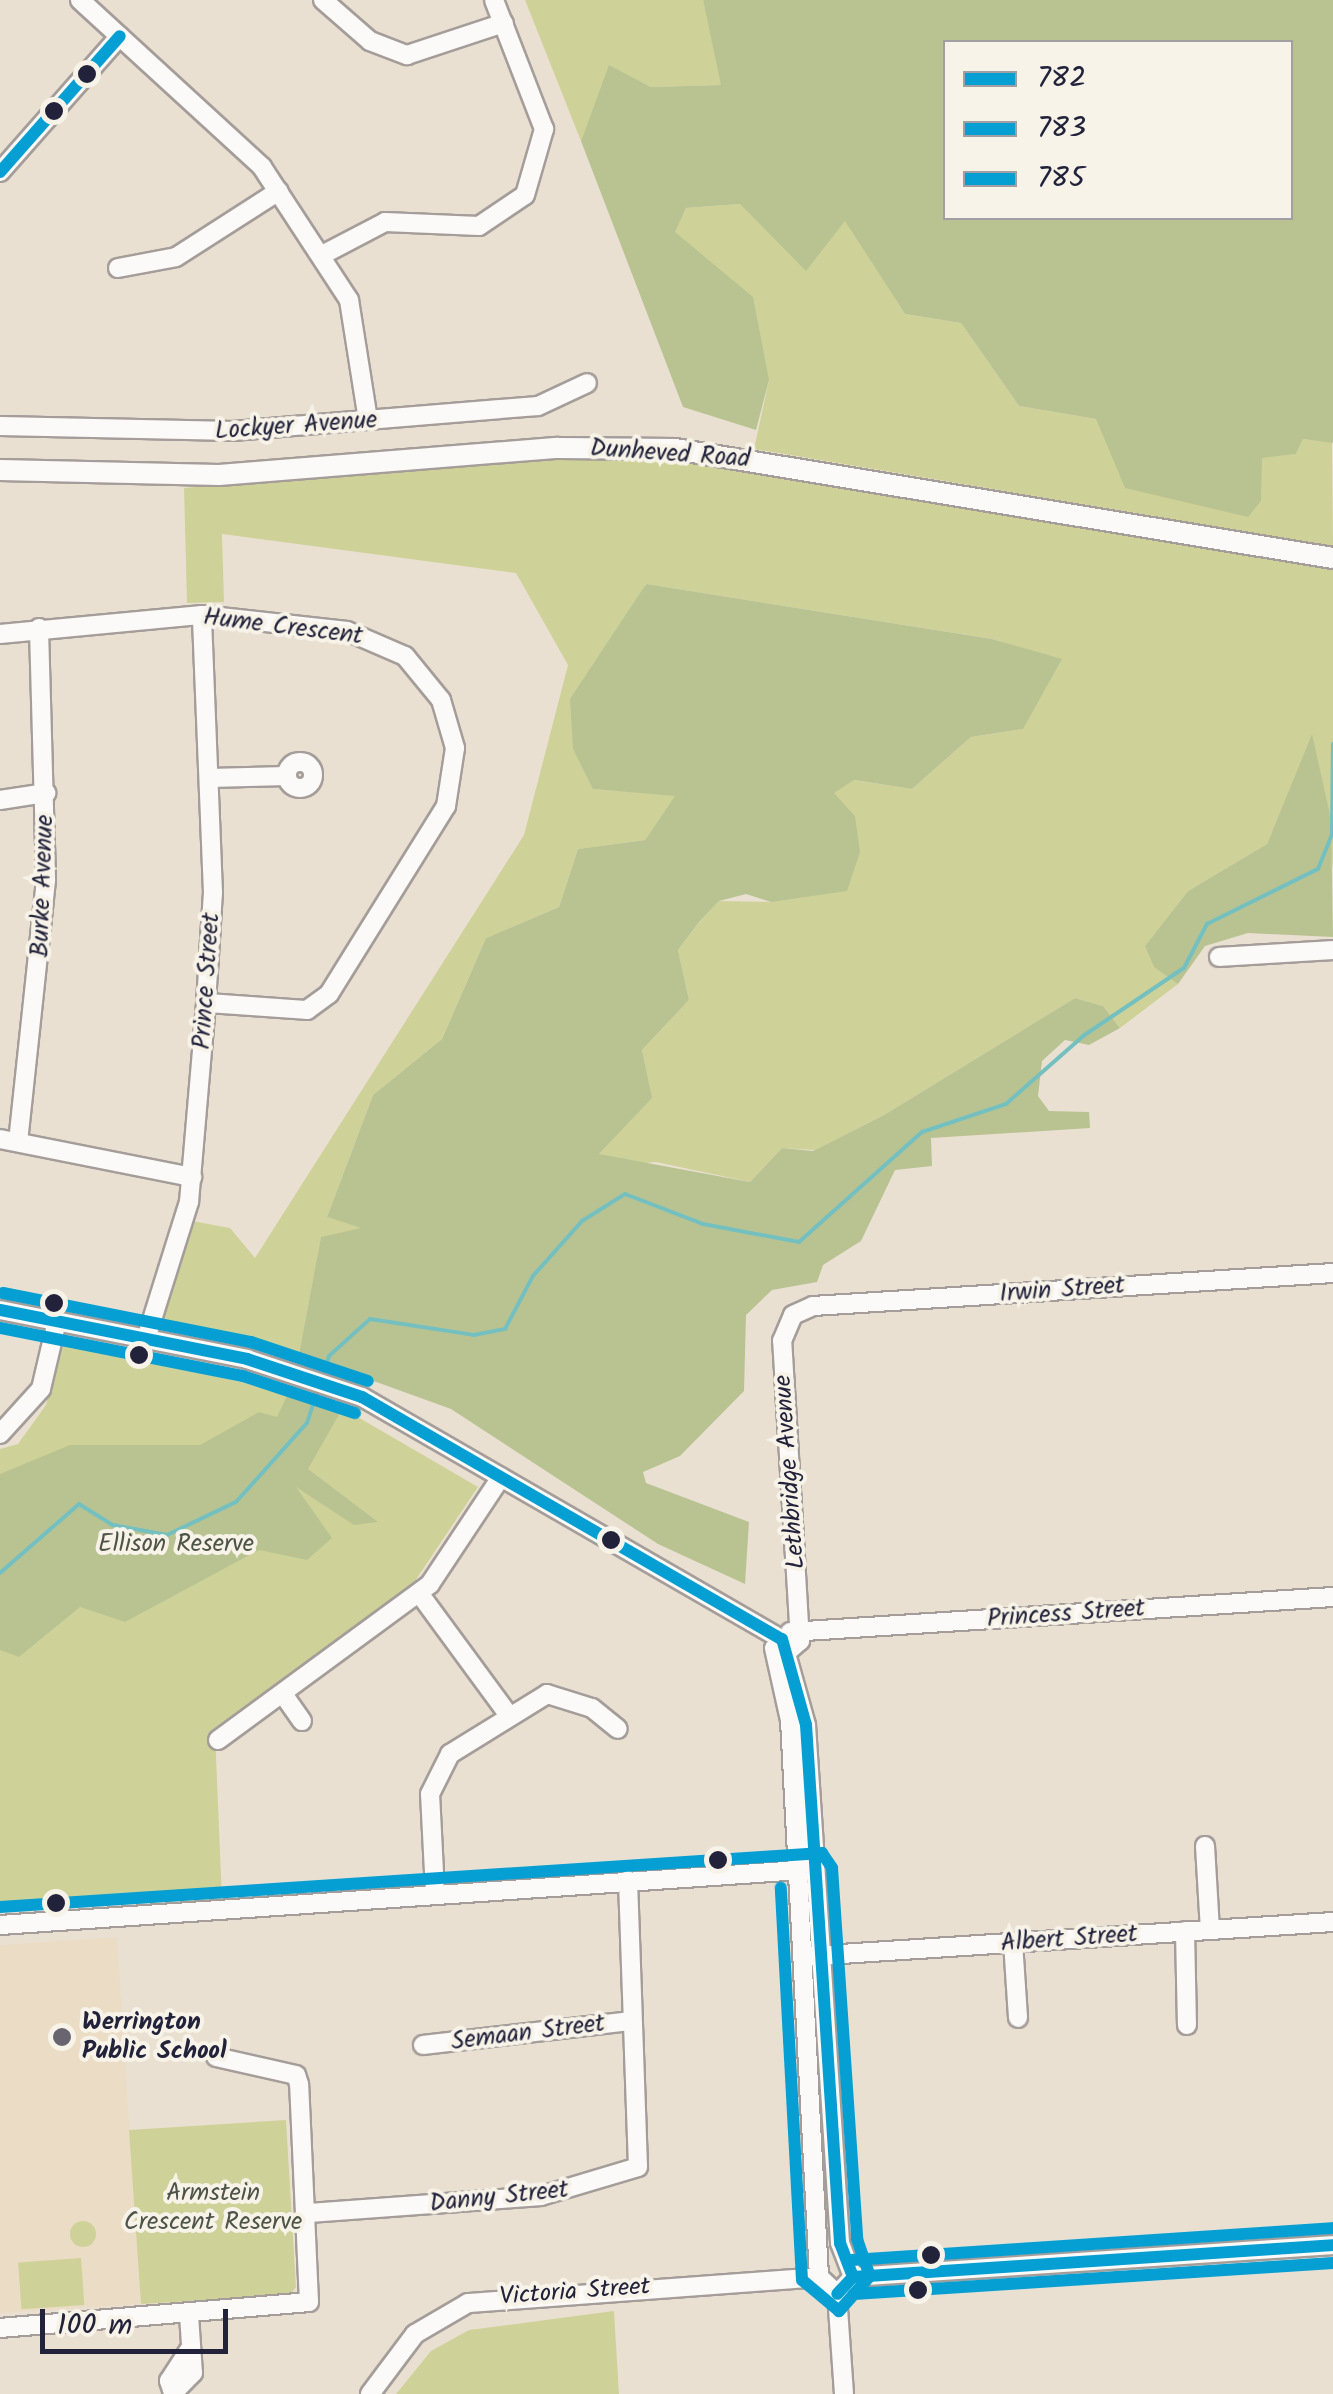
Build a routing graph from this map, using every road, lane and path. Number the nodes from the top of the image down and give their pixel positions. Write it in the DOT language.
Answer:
graph roads {
  1 [pos="80,0"];
  2 [pos="323,0"];
  3 [pos="494,0"];
  4 [pos="504,23"];
  5 [pos="120,36"];
  6 [pos="0,172"];
  7 [pos="279,191"];
  8 [pos="322,255"];
  9 [pos="118,268"];
  10 [pos="587,383"];
  11 [pos="368,420"];
  12 [pos="0,426"];
  13 [pos="0,470"];
  14 [pos="1333,558"];
  15 [pos="202,615"];
  16 [pos="39,628"];
  17 [pos="0,634"];
  18 [pos="287,776"];
  19 [pos="208,778"];
  20 [pos="46,793"];
  21 [pos="0,800"];
  22 [pos="1333,950"];
  23 [pos="1219,958"];
  24 [pos="206,1003"];
  25 [pos="9,1141"];
  26 [pos="192,1177"];
  27 [pos="1333,1273"];
  28 [pos="0,1310"];
  29 [pos="793,1315"];
  30 [pos="58,1321"];
  31 [pos="146,1339"];
  32 [pos="0,1434"];
  33 [pos="500,1477"];
  34 [pos="419,1593"];
  35 [pos="1333,1597"];
  36 [pos="785,1646"];
  37 [pos="283,1694"];
  38 [pos="507,1713"];
  39 [pos="302,1721"];
  40 [pos="618,1729"];
  41 [pos="218,1740"];
  42 [pos="1205,1846"];
  43 [pos="807,1870"];
  44 [pos="628,1880"];
  45 [pos="435,1892"];
  46 [pos="1333,1922"];
  47 [pos="0,1925"];
  48 [pos="1210,1930"];
  49 [pos="1185,1931"];
  50 [pos="1013,1942"];
  51 [pos="812,1956"];
  52 [pos="1018,2018"];
  53 [pos="632,2020"];
  54 [pos="1187,2025"];
  55 [pos="424,2045"];
  56 [pos="216,2057"];
  57 [pos="308,2213"];
  58 [pos="1333,2245"];
  59 [pos="849,2270"];
  60 [pos="821,2272"];
  61 [pos="837,2294"];
  62 [pos="189,2316"];
  63 [pos="0,2328"];
  64 [pos="191,2347"];
  65 [pos="370,2394"];
  66 [pos="844,2394"];
  1 -- 5 [label="street"];
  2 -- 4 [label="street"];
  3 -- 4 [label="street"];
  4 -- 8 [label="street"];
  5 -- 6 [label="street"];
  5 -- 7 [label="street"];
  7 -- 8 [label="street"];
  7 -- 9 [label="street"];
  8 -- 11 [label="street"];
  10 -- 11 [label="street, Lockyer Avenue"];
  11 -- 12 [label="street, Lockyer Avenue"];
  13 -- 14 [label="main road, Dunheved Road"];
  15 -- 16 [label="street, Hume Crescent"];
  15 -- 19 [label="street, Prince Street"];
  15 -- 24 [label="street, Hume Crescent"];
  16 -- 17 [label="street, Hume Crescent"];
  16 -- 20 [label="street, Burke Avenue"];
  18 -- 19 [label="street"];
  19 -- 24 [label="street, Prince Street"];
  20 -- 21 [label="street"];
  20 -- 25 [label="street, Burke Avenue"];
  22 -- 23 [label="street"];
  24 -- 26 [label="street, Prince Street"];
  25 -- 26 [label="street"];
  26 -- 31 [label="street, Prince Street"];
  27 -- 29 [label="street, Irwin Street"];
  28 -- 30 [label="street"];
  29 -- 36 [label="street, Lethbridge Avenue"];
  30 -- 31 [label="street"];
  30 -- 32 [label="street"];
  31 -- 33 [label="street"];
  33 -- 34 [label="street"];
  33 -- 36 [label="street"];
  34 -- 37 [label="street"];
  34 -- 38 [label="street"];
  35 -- 36 [label="street, Princess Street"];
  36 -- 43 [label="street, Lethbridge Avenue"];
  37 -- 39 [label="street"];
  37 -- 41 [label="street"];
  38 -- 40 [label="street"];
  38 -- 45 [label="street"];
  42 -- 48 [label="street"];
  43 -- 44 [label="street"];
  43 -- 51 [label="street, Lethbridge Avenue"];
  44 -- 45 [label="street"];
  44 -- 53 [label="street, Danny Street"];
  45 -- 47 [label="street"];
  46 -- 48 [label="street, Albert Street"];
  48 -- 49 [label="street, Albert Street"];
  49 -- 50 [label="street, Albert Street"];
  49 -- 54 [label="street"];
  50 -- 51 [label="street, Albert Street"];
  50 -- 52 [label="street"];
  51 -- 59 [label="street, Lethbridge Avenue"];
  51 -- 60 [label="street, Lethbridge Avenue"];
  53 -- 55 [label="street, Semaan Street"];
  53 -- 57 [label="street, Danny Street"];
  56 -- 57 [label="street"];
  57 -- 62 [label="street"];
  58 -- 59 [label="street"];
  59 -- 60 [label="street, Victoria Street"];
  59 -- 61 [label="street"];
  60 -- 61 [label="street"];
  60 -- 65 [label="street, Victoria Street"];
  61 -- 66 [label="street"];
  62 -- 63 [label="street"];
  62 -- 64 [label="street"];
}
